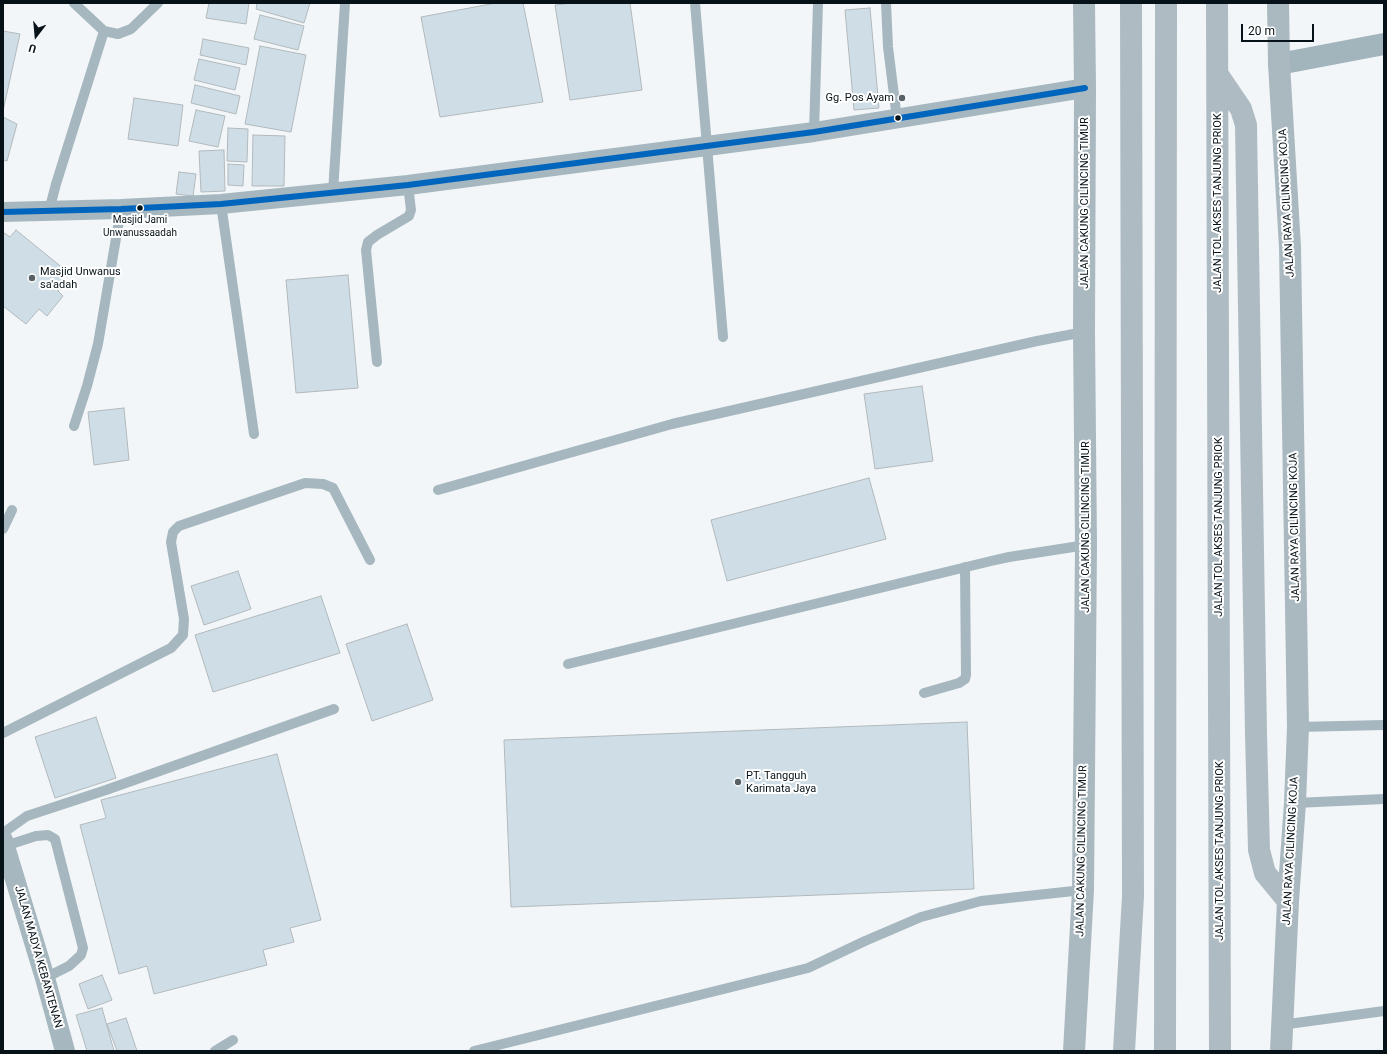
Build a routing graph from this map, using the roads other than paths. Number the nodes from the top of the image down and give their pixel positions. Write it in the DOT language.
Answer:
graph roads {
  1 [pos="74,3"];
  2 [pos="158,3"];
  3 [pos="345,3"];
  4 [pos="695,3"];
  5 [pos="818,3"];
  6 [pos="886,3"];
  7 [pos="1084,3"];
  8 [pos="1131,3"];
  9 [pos="1166,3"];
  10 [pos="1217,3"];
  11 [pos="1278,3"];
  12 [pos="104,31"];
  13 [pos="1384,44"];
  14 [pos="1279,64"];
  15 [pos="1218,75"];
  16 [pos="1085,88"];
  17 [pos="897,119"];
  18 [pos="814,132"];
  19 [pos="708,146"];
  20 [pos="408,185"];
  21 [pos="333,192"];
  22 [pos="221,204"];
  23 [pos="121,209"];
  24 [pos="49,211"];
  25 [pos="3,212"];
  26 [pos="1084,332"];
  27 [pos="723,337"];
  28 [pos="377,362"];
  29 [pos="74,426"];
  30 [pos="254,434"];
  31 [pos="438,490"];
  32 [pos="12,510"];
  33 [pos="3,529"];
  34 [pos="1086,545"];
  35 [pos="370,560"];
  36 [pos="965,567"];
  37 [pos="568,664"];
  38 [pos="924,693"];
  39 [pos="334,709"];
  40 [pos="1384,725"];
  41 [pos="1298,727"];
  42 [pos="3,733"];
  43 [pos="1384,799"];
  44 [pos="1295,803"];
  45 [pos="4,840"];
  46 [pos="1083,890"];
  47 [pos="1288,901"];
  48 [pos="46,978"];
  49 [pos="1384,1011"];
  50 [pos="1281,1025"];
  51 [pos="233,1040"];
  52 [pos="65,1051"];
  53 [pos="215,1051"];
  54 [pos="474,1051"];
  55 [pos="1074,1051"];
  56 [pos="1124,1051"];
  57 [pos="1166,1051"];
  58 [pos="1220,1051"];
  59 [pos="1281,1051"];
  1 -- 12 [label="lane"];
  2 -- 12 [label="lane"];
  3 -- 21 [label="lane"];
  4 -- 19 [label="lane"];
  5 -- 18 [label="lane"];
  6 -- 17 [label="lane"];
  7 -- 16 [label="highway, JALAN CAKUNG CILINCING TIMUR"];
  8 -- 56 [label="highway"];
  9 -- 57 [label="highway"];
  10 -- 15 [label="highway, JALAN TOL AKSES TANJUNG PRIOK"];
  11 -- 14 [label="highway, JALAN RAYA CILINCING KOJA"];
  12 -- 24 [label="lane"];
  13 -- 14 [label="main road"];
  14 -- 41 [label="highway, JALAN RAYA CILINCING KOJA"];
  15 -- 47 [label="highway"];
  15 -- 58 [label="highway, JALAN TOL AKSES TANJUNG PRIOK"];
  16 -- 17 [label="street"];
  16 -- 26 [label="highway, JALAN CAKUNG CILINCING TIMUR"];
  17 -- 18 [label="street"];
  18 -- 19 [label="street"];
  19 -- 20 [label="street"];
  19 -- 27 [label="lane"];
  20 -- 21 [label="street"];
  20 -- 28 [label="lane"];
  21 -- 22 [label="street"];
  22 -- 23 [label="street"];
  22 -- 30 [label="lane"];
  23 -- 24 [label="street"];
  23 -- 29 [label="lane"];
  24 -- 25 [label="street"];
  26 -- 31 [label="lane"];
  26 -- 34 [label="highway, JALAN CAKUNG CILINCING TIMUR"];
  32 -- 33 [label="lane"];
  34 -- 36 [label="lane"];
  34 -- 46 [label="highway, JALAN CAKUNG CILINCING TIMUR"];
  35 -- 42 [label="lane"];
  36 -- 37 [label="lane"];
  36 -- 38 [label="lane"];
  39 -- 45 [label="lane"];
  40 -- 41 [label="lane"];
  41 -- 44 [label="highway, JALAN RAYA CILINCING KOJA"];
  43 -- 44 [label="lane"];
  44 -- 47 [label="highway, JALAN RAYA CILINCING KOJA"];
  45 -- 48 [label="street, JALAN MADYA KEBANTENAN"];
  45 -- 48 [label="lane"];
  46 -- 54 [label="lane"];
  46 -- 55 [label="highway, JALAN CAKUNG CILINCING TIMUR"];
  47 -- 50 [label="highway, JALAN RAYA CILINCING KOJA"];
  48 -- 52 [label="street, JALAN MADYA KEBANTENAN"];
  49 -- 50 [label="lane"];
  50 -- 59 [label="highway, JALAN RAYA CILINCING KOJA"];
  51 -- 53 [label="lane"];
}
